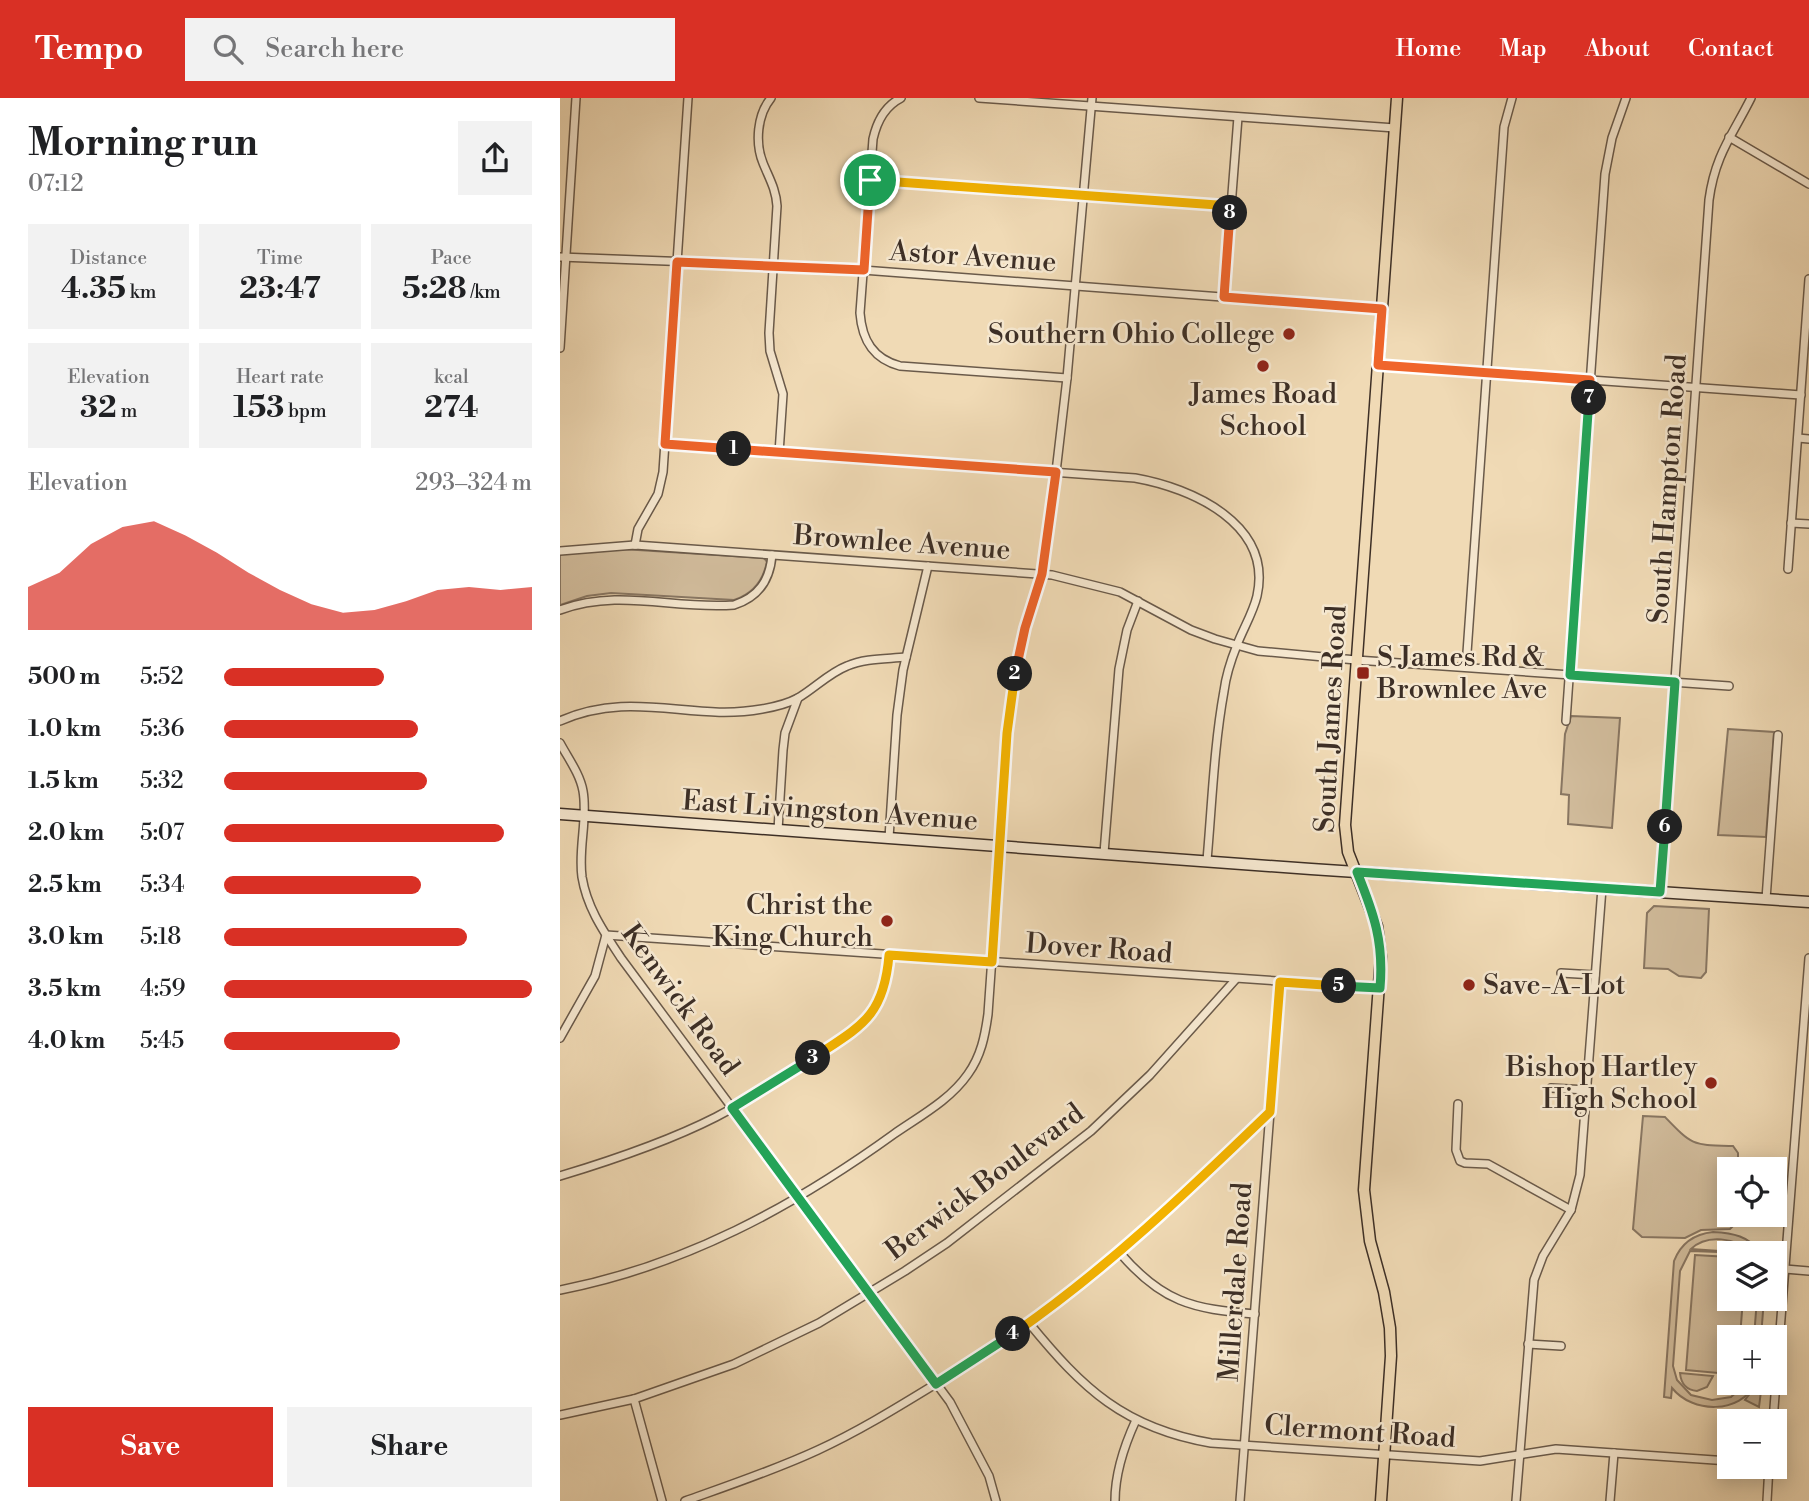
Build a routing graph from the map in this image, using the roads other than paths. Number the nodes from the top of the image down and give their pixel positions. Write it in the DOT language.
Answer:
graph roads {
  1 [pos="576,98"];
  2 [pos="688,98"];
  3 [pos="771,98"];
  4 [pos="901,98"];
  5 [pos="979,98"];
  6 [pos="1397,98"];
  7 [pos="1513,98"];
  8 [pos="1626,98"];
  9 [pos="1751,98"];
  10 [pos="1091,102"];
  11 [pos="1238,117"];
  12 [pos="1395,128"];
  13 [pos="1729,137"];
  14 [pos="870,180"];
  15 [pos="1809,184"];
  16 [pos="1083,196"];
  17 [pos="1231,206"];
  18 [pos="563,258"];
  19 [pos="677,262"];
  20 [pos="773,265"];
  21 [pos="864,270"];
  22 [pos="1809,279"];
  23 [pos="1075,286"];
  24 [pos="1224,297"];
  25 [pos="1382,309"];
  26 [pos="560,348"];
  27 [pos="1378,365"];
  28 [pos="1486,373"];
  29 [pos="1067,379"];
  30 [pos="1590,380"];
  31 [pos="1696,387"];
  32 [pos="1801,395"];
  33 [pos="1798,438"];
  34 [pos="1809,439"];
  35 [pos="665,444"];
  36 [pos="779,453"];
  37 [pos="1056,472"];
  38 [pos="1791,523"];
  39 [pos="1809,524"];
  40 [pos="635,545"];
  41 [pos="560,551"];
  42 [pos="772,555"];
  43 [pos="928,566"];
  44 [pos="1788,569"];
  45 [pos="1042,574"];
  46 [pos="1138,601"];
  47 [pos="560,610"];
  48 [pos="1236,646"];
  49 [pos="906,657"];
  50 [pos="1356,660"];
  51 [pos="1465,667"];
  52 [pos="1570,675"];
  53 [pos="1675,682"];
  54 [pos="1728,686"];
  55 [pos="798,698"];
  56 [pos="560,721"];
  57 [pos="1566,721"];
  58 [pos="1778,735"];
  59 [pos="560,743"];
  60 [pos="560,814"];
  61 [pos="583,816"];
  62 [pos="778,830"];
  63 [pos="889,838"];
  64 [pos="1000,845"];
  65 [pos="1104,853"];
  66 [pos="1207,860"];
  67 [pos="1357,872"];
  68 [pos="1602,888"];
  69 [pos="1660,892"];
  70 [pos="1766,899"];
  71 [pos="1809,902"];
  72 [pos="606,935"];
  73 [pos="889,955"];
  74 [pos="1809,958"];
  75 [pos="992,962"];
  76 [pos="1561,973"];
  77 [pos="1595,975"];
  78 [pos="1236,979"];
  79 [pos="1280,982"];
  80 [pos="1380,988"];
  81 [pos="560,1038"];
  82 [pos="1551,1088"];
  83 [pos="1587,1090"];
  84 [pos="1458,1104"];
  85 [pos="732,1108"];
  86 [pos="1270,1112"];
  87 [pos="560,1176"];
  88 [pos="799,1197"];
  89 [pos="1571,1210"];
  90 [pos="1787,1243"];
  91 [pos="1120,1253"];
  92 [pos="1787,1269"];
  93 [pos="1809,1270"];
  94 [pos="560,1290"];
  95 [pos="869,1293"];
  96 [pos="1782,1311"];
  97 [pos="1255,1314"];
  98 [pos="1029,1323"];
  99 [pos="1528,1344"];
  100 [pos="1562,1346"];
  101 [pos="936,1384"];
  102 [pos="634,1399"];
  103 [pos="1774,1409"];
  104 [pos="560,1415"];
  105 [pos="1136,1420"];
  106 [pos="1244,1445"];
  107 [pos="1614,1453"];
  108 [pos="1384,1455"];
  109 [pos="1519,1456"];
  110 [pos="1717,1460"];
  111 [pos="1768,1479"];
  112 [pos="662,1501"];
  113 [pos="685,1501"];
  114 [pos="996,1501"];
  115 [pos="1115,1501"];
  116 [pos="1240,1501"];
  117 [pos="1381,1501"];
  118 [pos="1516,1501"];
  119 [pos="1610,1501"];
  120 [pos="1767,1501"];
  1 -- 18 [label="street"];
  2 -- 19 [label="street"];
  3 -- 20 [label="street"];
  4 -- 14 [label="street"];
  5 -- 10 [label="street"];
  6 -- 12 [label="main road, South James Road"];
  7 -- 28 [label="street"];
  8 -- 30 [label="street"];
  9 -- 13 [label="street, South Hampton Road"];
  10 -- 11 [label="street"];
  10 -- 16 [label="street"];
  11 -- 12 [label="street"];
  11 -- 17 [label="street"];
  12 -- 25 [label="main road, South James Road"];
  13 -- 15 [label="street"];
  13 -- 31 [label="street, South Hampton Road"];
  14 -- 16 [label="street"];
  14 -- 21 [label="street"];
  16 -- 17 [label="street"];
  16 -- 23 [label="street"];
  17 -- 24 [label="street"];
  18 -- 19 [label="street, Astor Avenue"];
  18 -- 26 [label="street"];
  19 -- 20 [label="street, Astor Avenue"];
  19 -- 35 [label="street"];
  20 -- 21 [label="street, Astor Avenue"];
  20 -- 36 [label="street"];
  21 -- 23 [label="street, Astor Avenue"];
  21 -- 29 [label="street"];
  22 -- 32 [label="street"];
  23 -- 24 [label="street, Astor Avenue"];
  23 -- 29 [label="street"];
  24 -- 25 [label="street, Astor Avenue"];
  25 -- 27 [label="main road, South James Road"];
  27 -- 28 [label="street"];
  27 -- 50 [label="main road, South James Road"];
  28 -- 30 [label="street"];
  28 -- 51 [label="street"];
  29 -- 37 [label="street"];
  30 -- 31 [label="street"];
  30 -- 52 [label="street"];
  31 -- 32 [label="street"];
  31 -- 53 [label="street, South Hampton Road"];
  32 -- 33 [label="street"];
  33 -- 34 [label="street"];
  33 -- 38 [label="street"];
  35 -- 36 [label="street"];
  35 -- 40 [label="street"];
  36 -- 37 [label="street"];
  37 -- 45 [label="street"];
  37 -- 48 [label="street"];
  38 -- 39 [label="street"];
  38 -- 44 [label="street"];
  40 -- 41 [label="street, Brownlee Avenue"];
  40 -- 42 [label="street, Brownlee Avenue"];
  42 -- 43 [label="street, Brownlee Avenue"];
  42 -- 47 [label="street"];
  43 -- 45 [label="street, Brownlee Avenue"];
  43 -- 49 [label="street"];
  45 -- 46 [label="street, Brownlee Avenue"];
  45 -- 64 [label="street"];
  46 -- 48 [label="street, Brownlee Avenue"];
  46 -- 65 [label="street"];
  48 -- 50 [label="street, Brownlee Avenue"];
  48 -- 66 [label="street"];
  49 -- 55 [label="street"];
  49 -- 63 [label="street"];
  50 -- 51 [label="street, Brownlee Avenue"];
  50 -- 67 [label="main road, South James Road"];
  51 -- 52 [label="street, Brownlee Avenue"];
  52 -- 53 [label="street, Brownlee Avenue"];
  52 -- 57 [label="street"];
  53 -- 54 [label="street, Brownlee Avenue"];
  53 -- 69 [label="street, South Hampton Road"];
  55 -- 56 [label="street"];
  55 -- 62 [label="street"];
  58 -- 70 [label="street"];
  59 -- 61 [label="street, Kenwick Road"];
  60 -- 61 [label="main road, East Livingston Avenue"];
  61 -- 62 [label="main road, East Livingston Avenue"];
  61 -- 72 [label="street, Kenwick Road"];
  62 -- 63 [label="main road, East Livingston Avenue"];
  63 -- 64 [label="main road, East Livingston Avenue"];
  64 -- 65 [label="main road, East Livingston Avenue"];
  64 -- 75 [label="street"];
  65 -- 66 [label="main road, East Livingston Avenue"];
  66 -- 67 [label="main road, East Livingston Avenue"];
  67 -- 68 [label="main road, East Livingston Avenue"];
  67 -- 80 [label="main road, South James Road"];
  68 -- 69 [label="main road, East Livingston Avenue"];
  68 -- 77 [label="street"];
  69 -- 70 [label="main road, East Livingston Avenue"];
  70 -- 71 [label="main road, East Livingston Avenue"];
  72 -- 73 [label="street, Dover Road"];
  72 -- 81 [label="street"];
  72 -- 85 [label="street, Kenwick Road"];
  73 -- 75 [label="street, Dover Road"];
  73 -- 85 [label="street"];
  74 -- 90 [label="street"];
  75 -- 78 [label="street, Dover Road"];
  75 -- 88 [label="street"];
  76 -- 77 [label="street"];
  77 -- 83 [label="street"];
  78 -- 79 [label="street, Dover Road"];
  78 -- 95 [label="street, Berwick Boulevard"];
  79 -- 80 [label="street, Dover Road"];
  79 -- 86 [label="street, Millerdale Road"];
  80 -- 108 [label="main road, South James Road"];
  82 -- 83 [label="street"];
  83 -- 89 [label="street"];
  84 -- 89 [label="street"];
  85 -- 87 [label="street"];
  85 -- 88 [label="street, Kenwick Road"];
  86 -- 91 [label="street"];
  86 -- 97 [label="street, Millerdale Road"];
  88 -- 94 [label="street"];
  88 -- 95 [label="street, Kenwick Road"];
  89 -- 99 [label="street"];
  91 -- 97 [label="street"];
  91 -- 98 [label="street"];
  92 -- 93 [label="street"];
  95 -- 101 [label="street, Kenwick Road"];
  95 -- 102 [label="street, Berwick Boulevard"];
  96 -- 103 [label="street"];
  97 -- 106 [label="street, Millerdale Road"];
  98 -- 101 [label="street"];
  98 -- 105 [label="street, Clermont Road"];
  99 -- 100 [label="street"];
  99 -- 109 [label="street"];
  101 -- 113 [label="street"];
  101 -- 114 [label="street, Kenwick Road"];
  102 -- 104 [label="street, Berwick Boulevard"];
  102 -- 112 [label="street"];
  105 -- 106 [label="street, Clermont Road"];
  105 -- 115 [label="street"];
  106 -- 108 [label="street, Clermont Road"];
  106 -- 116 [label="street, Millerdale Road"];
  107 -- 109 [label="street, Clermont Road"];
  107 -- 110 [label="street, Clermont Road"];
  107 -- 119 [label="street"];
  108 -- 109 [label="street, Clermont Road"];
  108 -- 117 [label="main road, South James Road"];
  109 -- 118 [label="street"];
  111 -- 120 [label="street"];
}
